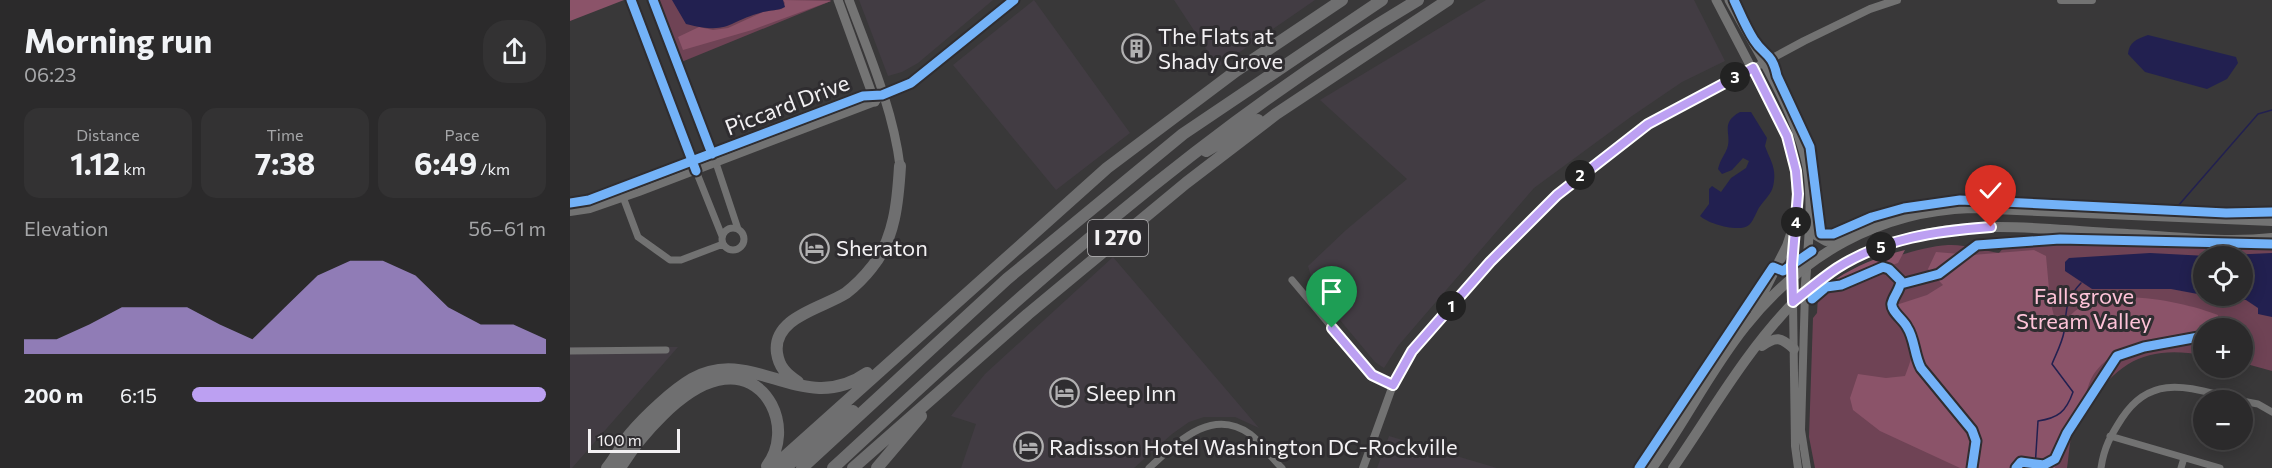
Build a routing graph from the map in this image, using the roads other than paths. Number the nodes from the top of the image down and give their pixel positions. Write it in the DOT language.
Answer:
graph roads {
  1 [pos="631,0"];
  2 [pos="653,0"];
  3 [pos="838,0"];
  4 [pos="849,0"];
  5 [pos="1014,0"];
  6 [pos="1342,0"];
  7 [pos="1382,0"];
  8 [pos="1418,0"];
  9 [pos="1448,0"];
  10 [pos="1716,0"];
  11 [pos="1729,0"];
  12 [pos="1896,0"];
  13 [pos="2061,0"];
  14 [pos="2092,0"];
  15 [pos="1763,63"];
  16 [pos="1753,68"];
  17 [pos="1331,76"];
  18 [pos="876,97"];
  19 [pos="714,159"];
  20 [pos="693,161"];
  21 [pos="900,166"];
  22 [pos="696,171"];
  23 [pos="1159,179"];
  24 [pos="623,197"];
  25 [pos="570,203"];
  26 [pos="570,212"];
  27 [pos="1797,216"];
  28 [pos="2272,221"];
  29 [pos="1808,224"];
  30 [pos="1876,225"];
  31 [pos="738,229"];
  32 [pos="2272,238"];
  33 [pos="722,240"];
  34 [pos="1806,268"];
  35 [pos="990,270"];
  36 [pos="1792,277"];
  37 [pos="1292,280"];
  38 [pos="1805,292"];
  39 [pos="1793,302"];
  40 [pos="1744,327"];
  41 [pos="931,349"];
  42 [pos="1794,349"];
  43 [pos="666,350"];
  44 [pos="570,351"];
  45 [pos="1754,351"];
  46 [pos="958,375"];
  47 [pos="1393,385"];
  48 [pos="806,387"];
  49 [pos="2193,390"];
  50 [pos="2253,403"];
  51 [pos="2272,412"];
  52 [pos="2110,436"];
  53 [pos="2184,458"];
  54 [pos="2208,466"];
  55 [pos="611,468"];
  56 [pos="765,468"];
  57 [pos="772,468"];
  58 [pos="785,468"];
  59 [pos="802,468"];
  60 [pos="832,468"];
  61 [pos="853,468"];
  62 [pos="877,468"];
  63 [pos="1149,468"];
  64 [pos="1282,468"];
  65 [pos="1364,468"];
  66 [pos="1652,468"];
  67 [pos="1673,468"];
  68 [pos="1798,468"];
  69 [pos="1807,468"];
  70 [pos="2101,468"];
  71 [pos="2181,468"];
  72 [pos="2220,468"];
  1 -- 20 [label="street"];
  2 -- 19 [label="street"];
  3 -- 18 [label="main road"];
  4 -- 18 [label="main road"];
  5 -- 18 [label="street, Piccard Drive"];
  6 -- 35 [label="highway, I 270"];
  7 -- 41 [label="highway, I 270"];
  8 -- 23 [label="highway, I 270"];
  9 -- 17 [label="highway, I 270"];
  10 -- 16 [label="main road"];
  11 -- 15 [label="main road"];
  12 -- 15 [label="street"];
  13 -- 14 [label="street"];
  15 -- 16 [label="street"];
  15 -- 29 [label="main road"];
  16 -- 27 [label="main road"];
  16 -- 47 [label="street"];
  17 -- 23 [label="highway"];
  17 -- 46 [label="highway, I 270"];
  18 -- 19 [label="street, Piccard Drive"];
  18 -- 21 [label="main road"];
  19 -- 20 [label="street, Piccard Drive"];
  19 -- 22 [label="street, Piccard Drive"];
  19 -- 31 [label="street"];
  20 -- 22 [label="street"];
  20 -- 25 [label="street, Piccard Drive"];
  21 -- 48 [label="highway"];
  22 -- 24 [label="street, Piccard Drive"];
  22 -- 33 [label="street"];
  23 -- 60 [label="highway, I 270"];
  24 -- 26 [label="street, Piccard Drive"];
  24 -- 33 [label="street"];
  27 -- 36 [label="main road"];
  27 -- 40 [label="main road"];
  28 -- 30 [label="main road"];
  29 -- 30 [label="main road"];
  29 -- 34 [label="main road"];
  30 -- 34 [label="main road"];
  31 -- 33 [label="street"];
  31 -- 33 [label="street"];
  32 -- 38 [label="main road"];
  34 -- 36 [label="main road"];
  34 -- 38 [label="main road"];
  35 -- 48 [label="highway"];
  35 -- 57 [label="highway, I 270"];
  36 -- 39 [label="main road"];
  36 -- 40 [label="main road"];
  37 -- 47 [label="street"];
  38 -- 39 [label="main road"];
  38 -- 69 [label="street"];
  39 -- 42 [label="street"];
  39 -- 45 [label="main road"];
  40 -- 66 [label="main road"];
  41 -- 58 [label="highway"];
  41 -- 59 [label="highway, I 270"];
  42 -- 45 [label="main road"];
  42 -- 68 [label="street"];
  43 -- 44 [label="street"];
  45 -- 67 [label="main road"];
  46 -- 61 [label="highway, I 270"];
  46 -- 62 [label="highway"];
  47 -- 65 [label="street"];
  48 -- 55 [label="highway"];
  49 -- 52 [label="street"];
  50 -- 51 [label="street"];
  52 -- 53 [label="street"];
  52 -- 70 [label="street"];
  53 -- 54 [label="street"];
  53 -- 71 [label="street"];
  54 -- 72 [label="street"];
  55 -- 56 [label="highway"];
  63 -- 64 [label="street"];
}
